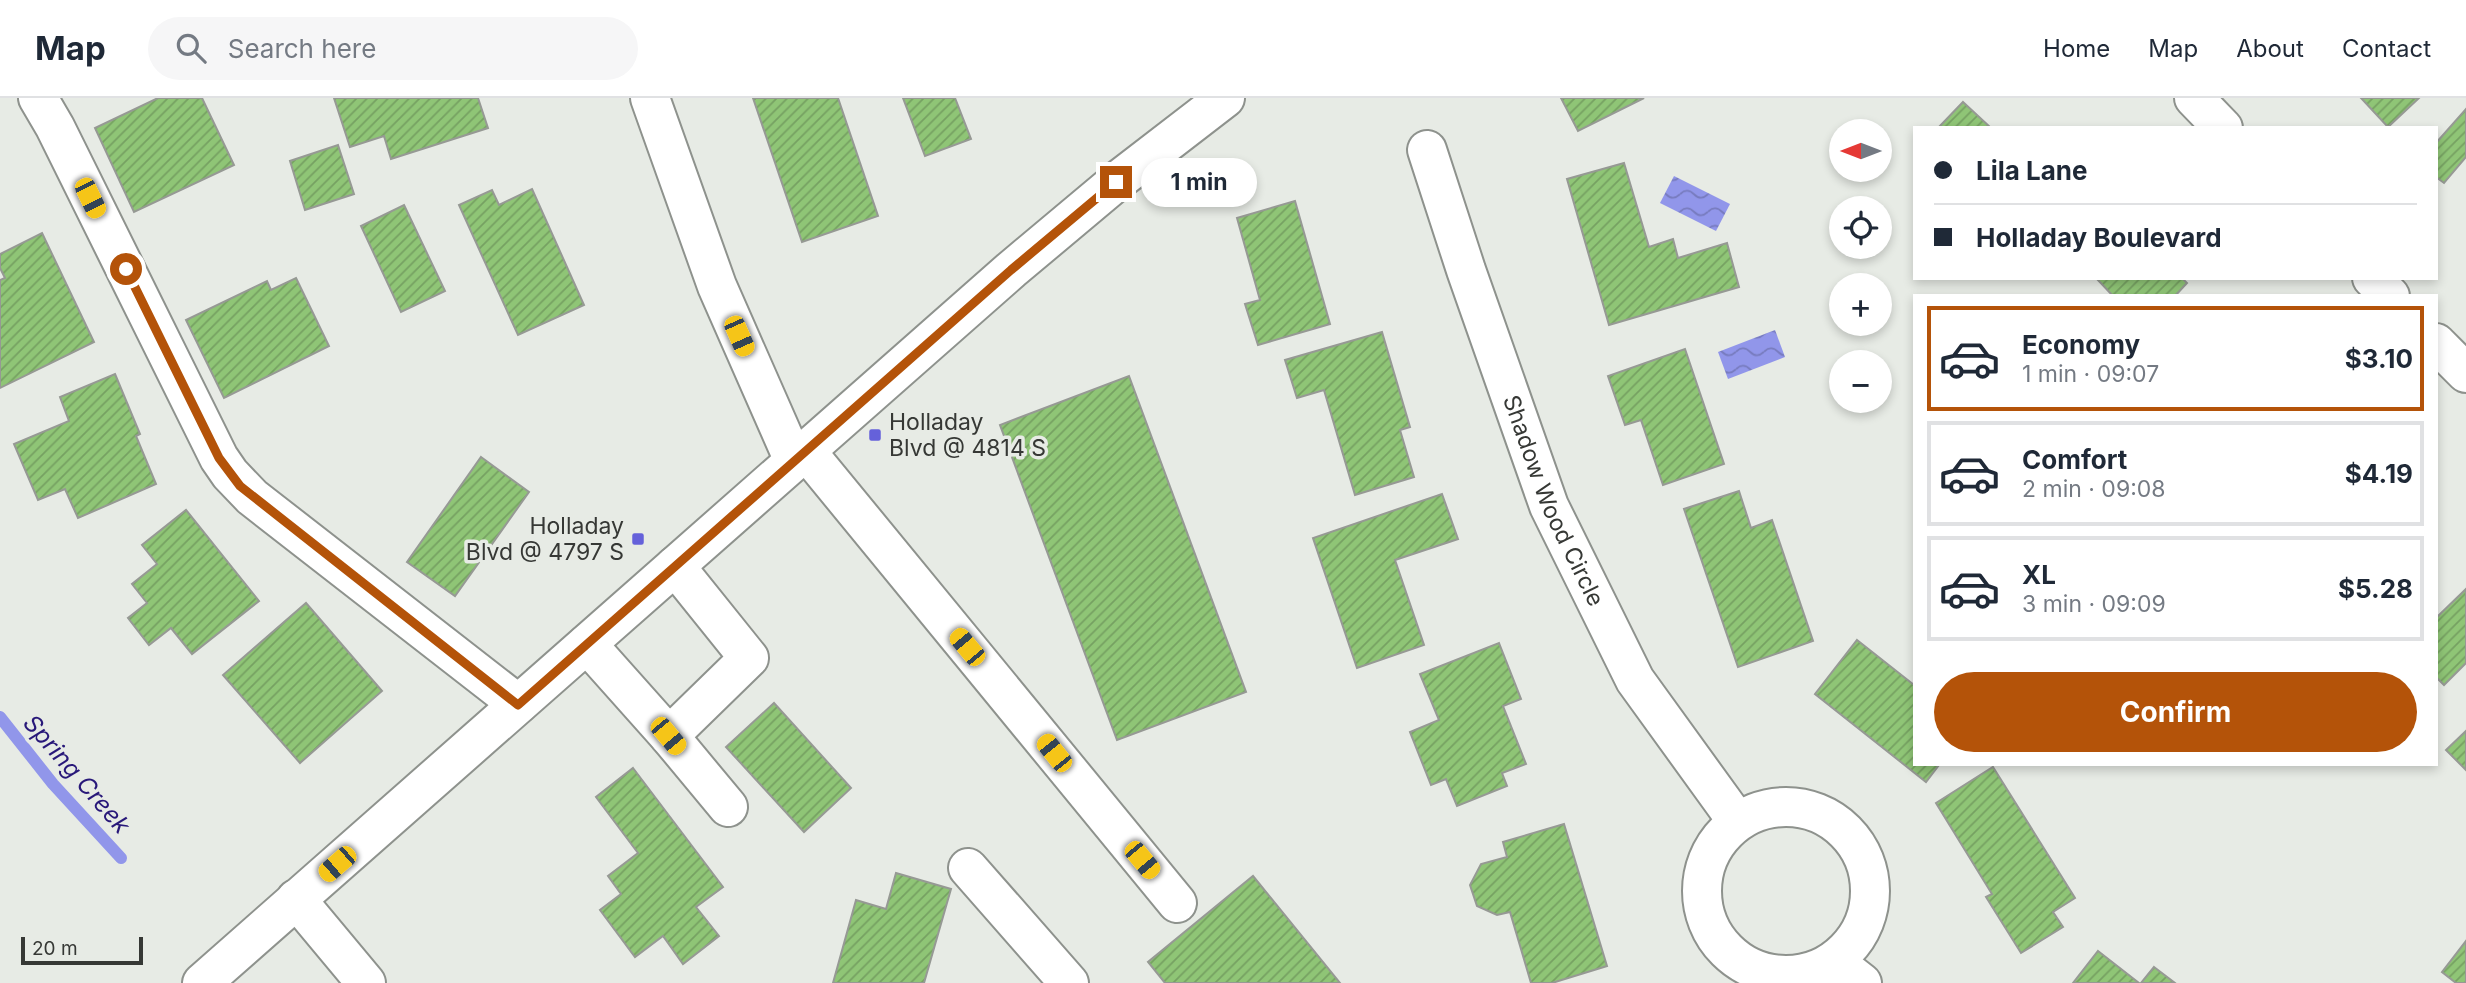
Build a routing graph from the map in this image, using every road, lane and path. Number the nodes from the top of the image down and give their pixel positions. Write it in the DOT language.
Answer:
graph roads {
  1 [pos="38,98"];
  2 [pos="650,98"];
  3 [pos="1225,98"];
  4 [pos="2194,98"];
  5 [pos="2221,126"];
  6 [pos="1427,150"];
  7 [pos="2374,280"];
  8 [pos="2388,294"];
  9 [pos="2438,345"];
  10 [pos="2466,373"];
  11 [pos="800,456"];
  12 [pos="675,566"];
  13 [pos="587,644"];
  14 [pos="518,705"];
  15 [pos="668,736"];
  16 [pos="728,807"];
  17 [pos="1737,821"];
  18 [pos="968,868"];
  19 [pos="296,900"];
  20 [pos="1177,902"];
  21 [pos="1848,972"];
  22 [pos="202,983"];
  23 [pos="366,983"];
  24 [pos="1069,983"];
  1 -- 14 [label="street"];
  2 -- 11 [label="street"];
  3 -- 11 [label="street"];
  4 -- 5 [label="street"];
  6 -- 17 [label="street, Shadow Wood Circle"];
  7 -- 8 [label="street"];
  9 -- 10 [label="street"];
  11 -- 12 [label="street"];
  11 -- 20 [label="street"];
  12 -- 13 [label="street"];
  12 -- 15 [label="street"];
  13 -- 14 [label="street"];
  13 -- 15 [label="street"];
  14 -- 19 [label="street"];
  15 -- 16 [label="street"];
  17 -- 21 [label="street"];
  17 -- 21 [label="street"];
  18 -- 24 [label="street"];
  19 -- 22 [label="street"];
  19 -- 23 [label="street"];
}
